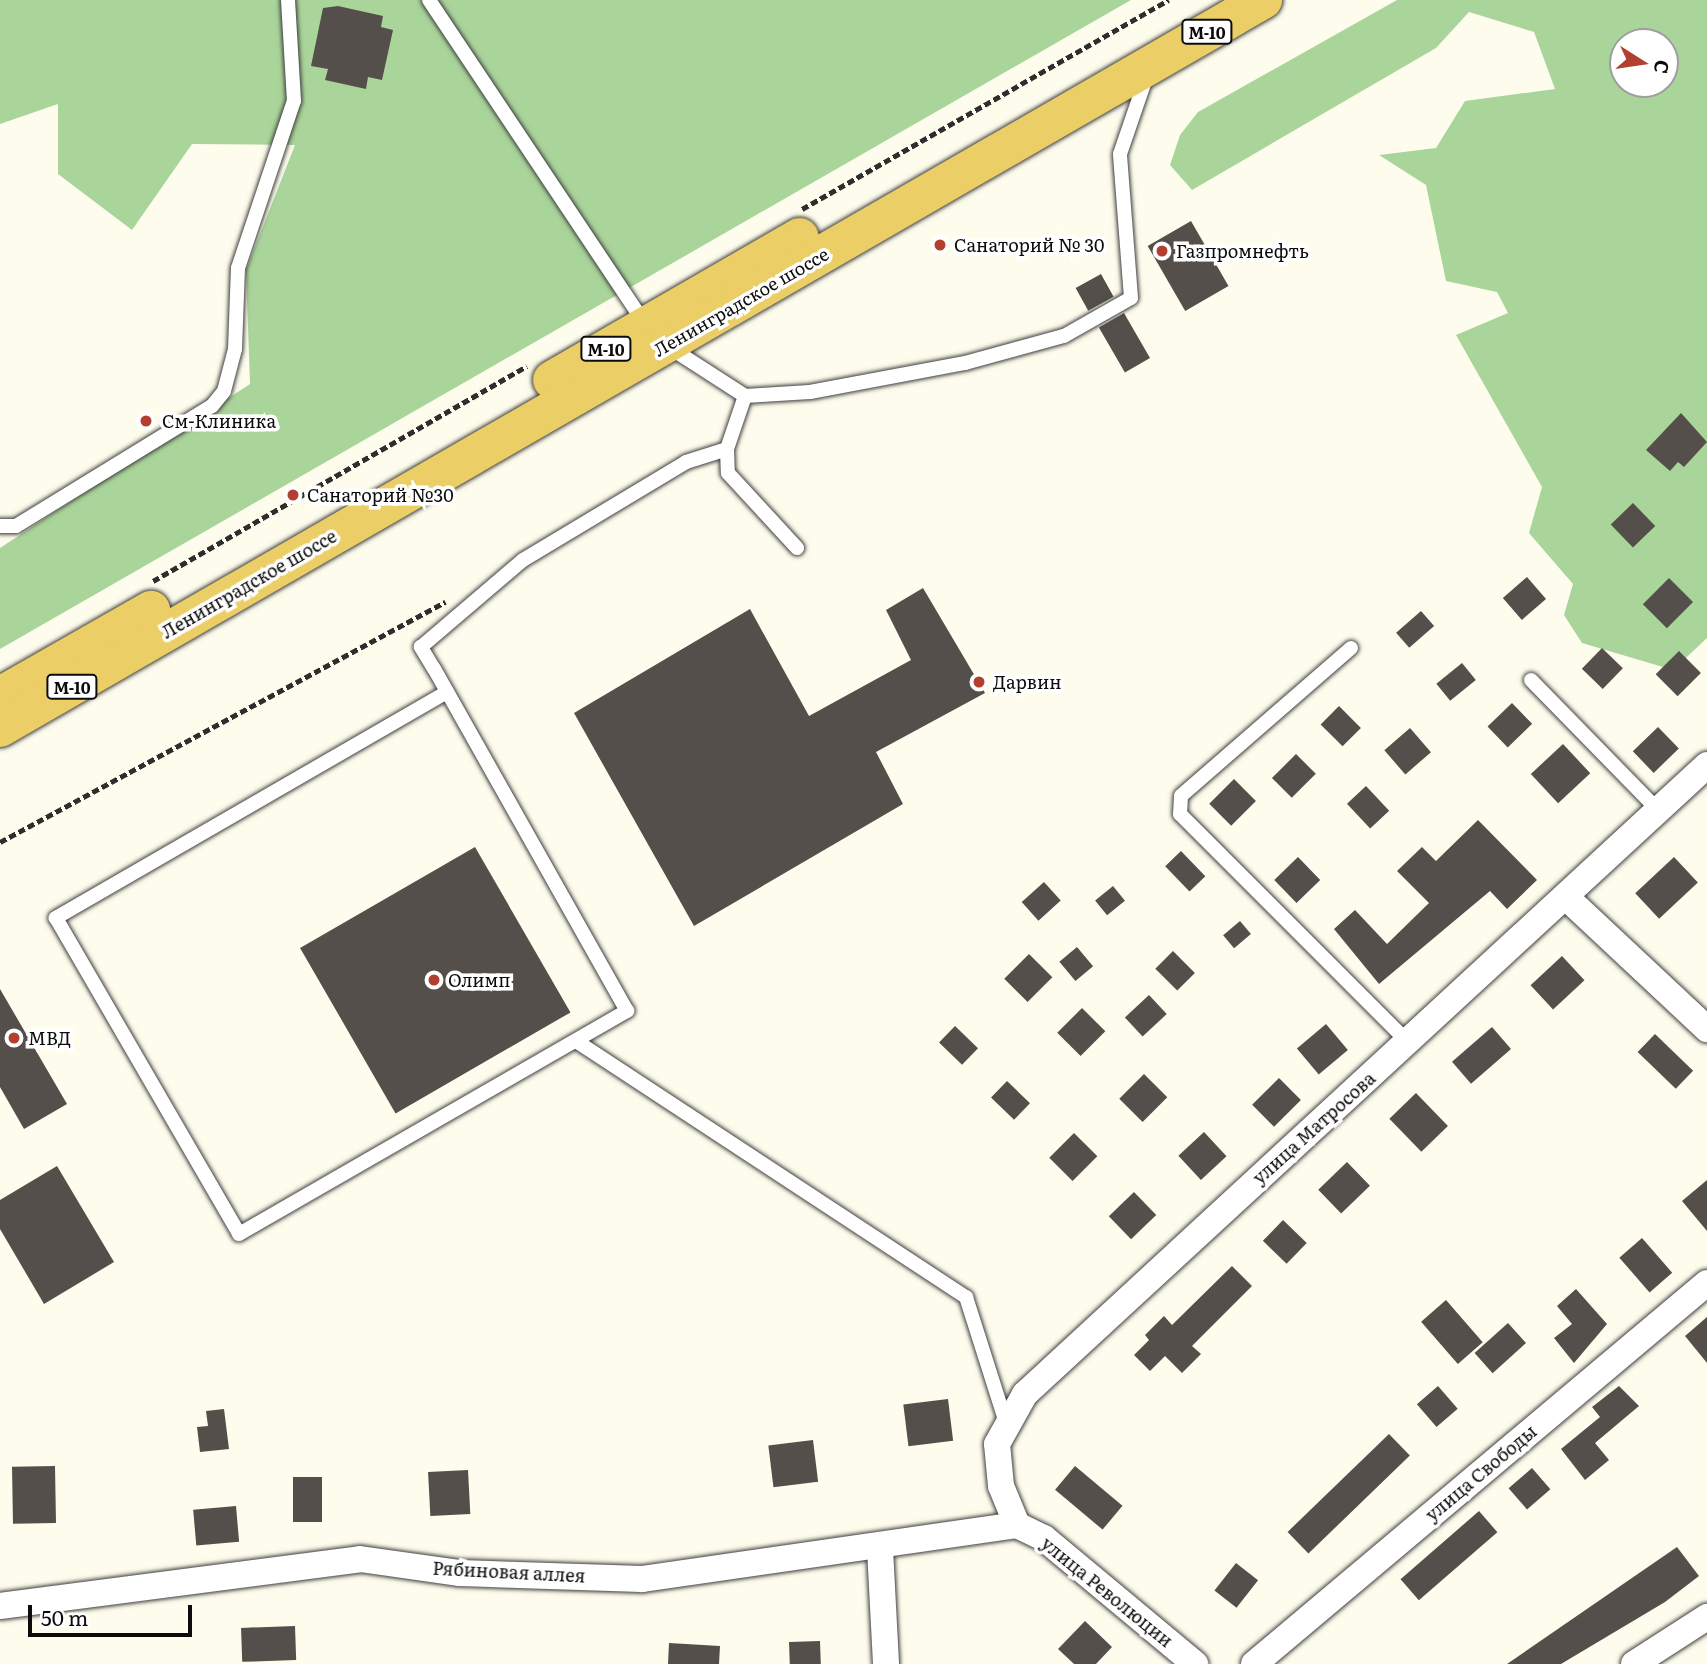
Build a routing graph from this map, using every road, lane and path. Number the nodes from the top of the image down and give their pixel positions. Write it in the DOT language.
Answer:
graph roads {
  1 [pos="288,0"];
  2 [pos="429,0"];
  3 [pos="1212,0"];
  4 [pos="1263,0"];
  5 [pos="1151,64"];
  6 [pos="657,336"];
  7 [pos="745,396"];
  8 [pos="727,449"];
  9 [pos="0,526"];
  10 [pos="797,548"];
  11 [pos="452,598"];
  12 [pos="1351,648"];
  13 [pos="1531,680"];
  14 [pos="447,692"];
  15 [pos="0,696"];
  16 [pos="0,728"];
  17 [pos="1707,765"];
  18 [pos="1659,811"];
  19 [pos="0,842"];
  20 [pos="1567,898"];
  21 [pos="1707,1029"];
  22 [pos="576,1041"];
  23 [pos="1408,1042"];
  24 [pos="1707,1283"];
  25 [pos="1006,1420"];
  26 [pos="1017,1525"];
  27 [pos="880,1549"];
  28 [pos="0,1606"];
  29 [pos="1707,1617"];
  30 [pos="886,1664"];
  31 [pos="1195,1664"];
  32 [pos="1254,1664"];
  33 [pos="1634,1664"];
  1 -- 9 [label="lane"];
  2 -- 6 [label="lane"];
  3 -- 6 [label="highway, Ленинградское шоссе / М-10"];
  4 -- 5 [label="highway, Ленинградское шоссе / М-10"];
  5 -- 6 [label="highway, Ленинградское шоссе / М-10"];
  5 -- 7 [label="lane"];
  6 -- 7 [label="lane"];
  6 -- 15 [label="highway, Ленинградское шоссе / М-10"];
  6 -- 16 [label="highway, Ленинградское шоссе / М-10"];
  7 -- 8 [label="lane"];
  8 -- 10 [label="lane"];
  8 -- 14 [label="lane"];
  11 -- 19 [label="path"];
  12 -- 23 [label="lane"];
  13 -- 18 [label="lane"];
  14 -- 22 [label="lane"];
  14 -- 22 [label="lane"];
  17 -- 18 [label="street, улица Матросова"];
  18 -- 20 [label="street, улица Матросова"];
  20 -- 21 [label="street"];
  20 -- 23 [label="street, улица Матросова"];
  22 -- 25 [label="lane"];
  23 -- 25 [label="street, улица Матросова"];
  24 -- 32 [label="street, улица Свободы"];
  25 -- 26 [label="street"];
  26 -- 27 [label="street, Рябиновая аллея"];
  26 -- 31 [label="street, улица Революции"];
  27 -- 28 [label="street, Рябиновая аллея"];
  27 -- 30 [label="street"];
  29 -- 33 [label="street"];
}
